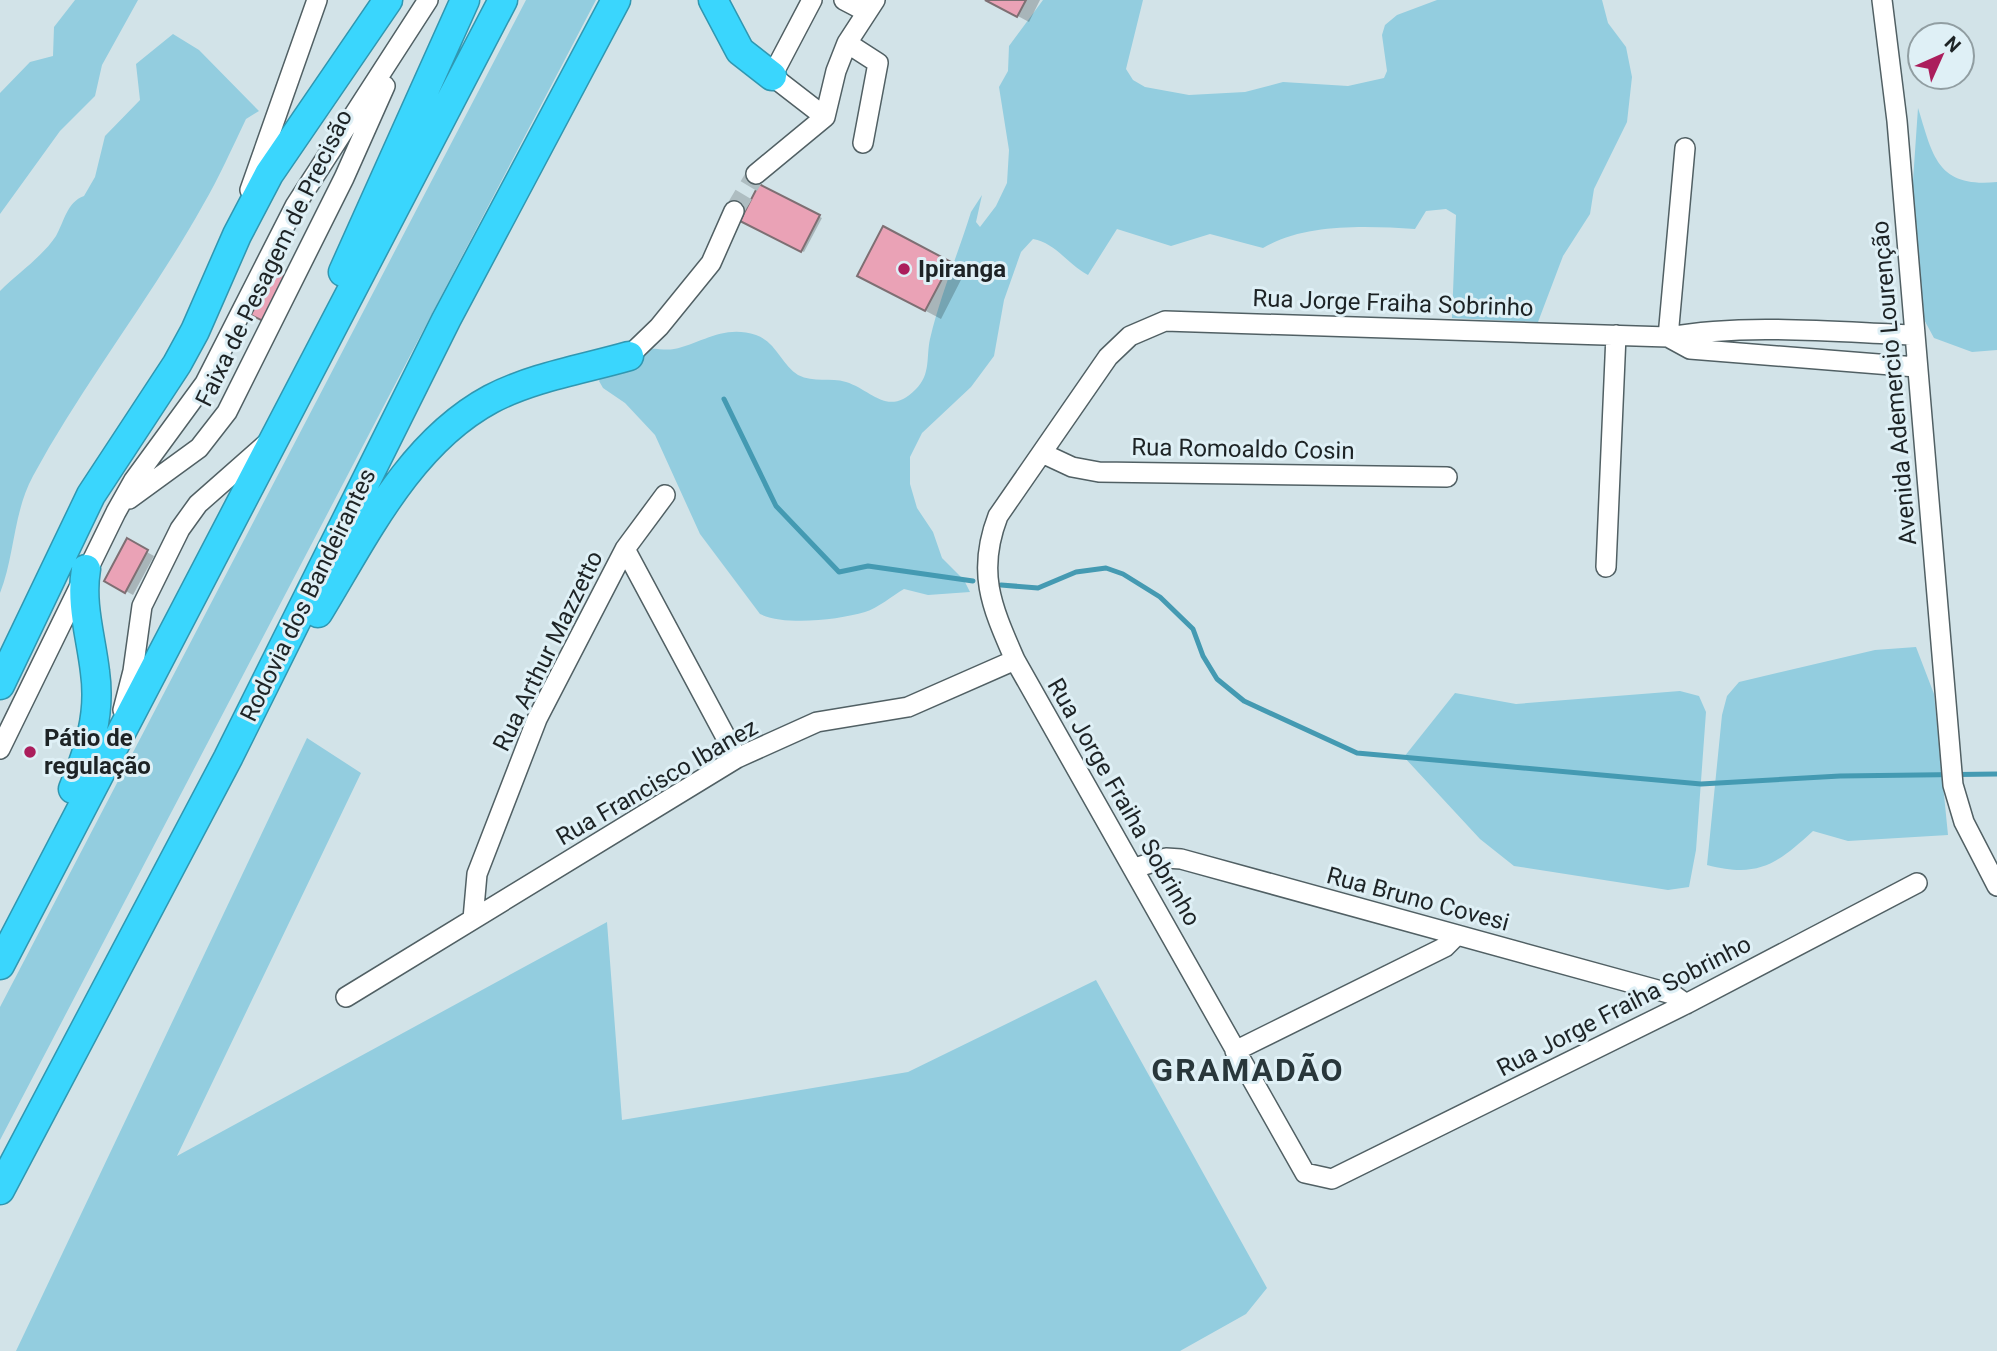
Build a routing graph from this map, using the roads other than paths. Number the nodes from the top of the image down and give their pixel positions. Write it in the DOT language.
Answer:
graph roads {
  1 [pos="317,0"];
  2 [pos="388,0"];
  3 [pos="414,0"];
  4 [pos="428,0"];
  5 [pos="465,0"];
  6 [pos="503,0"];
  7 [pos="616,0"];
  8 [pos="713,0"];
  9 [pos="813,0"];
  10 [pos="845,0"];
  11 [pos="1882,0"];
  12 [pos="871,6"];
  13 [pos="411,27"];
  14 [pos="847,43"];
  15 [pos="772,76"];
  16 [pos="825,117"];
  17 [pos="863,143"];
  18 [pos="1685,148"];
  19 [pos="756,174"];
  20 [pos="734,211"];
  21 [pos="237,235"];
  22 [pos="1616,335"];
  23 [pos="1914,335"];
  24 [pos="1668,337"];
  25 [pos="629,356"];
  26 [pos="1916,367"];
  27 [pos="277,434"];
  28 [pos="1042,453"];
  29 [pos="1447,477"];
  30 [pos="666,495"];
  31 [pos="116,512"];
  32 [pos="625,549"];
  33 [pos="1606,567"];
  34 [pos="86,569"];
  35 [pos="1015,660"];
  36 [pos="0,685"];
  37 [pos="0,749"];
  38 [pos="228,758"];
  39 [pos="737,758"];
  40 [pos="90,792"];
  41 [pos="1135,868"];
  42 [pos="1917,883"];
  43 [pos="1997,886"];
  44 [pos="473,919"];
  45 [pos="1457,935"];
  46 [pos="2,961"];
  47 [pos="346,997"];
  48 [pos="1686,1004"];
  49 [pos="1235,1051"];
  50 [pos="0,1190"];
  1 -- 21 [label="street"];
  2 -- 21 [label="highway"];
  3 -- 13 [label="street"];
  4 -- 13 [label="street, Faixa de Pesagem de Precisão"];
  5 -- 27 [label="highway"];
  6 -- 27 [label="highway"];
  7 -- 38 [label="highway, Rodovia dos Bandeirantes"];
  8 -- 15 [label="highway"];
  9 -- 15 [label="street"];
  10 -- 12 [label="street"];
  11 -- 23 [label="street, Avenida Ademercio Lourenção"];
  12 -- 14 [label="street"];
  13 -- 31 [label="street, Faixa de Pesagem de Precisão"];
  13 -- 31 [label="street, Faixa de Pesagem de Precisão"];
  14 -- 16 [label="street"];
  14 -- 17 [label="street"];
  15 -- 16 [label="street"];
  16 -- 19 [label="street"];
  18 -- 24 [label="street"];
  20 -- 25 [label="street"];
  21 -- 36 [label="highway"];
  22 -- 24 [label="street, Rua Jorge Fraiha Sobrinho"];
  22 -- 28 [label="street, Rua Jorge Fraiha Sobrinho"];
  22 -- 33 [label="street"];
  23 -- 24 [label="street"];
  23 -- 26 [label="street, Avenida Ademercio Lourenção"];
  24 -- 26 [label="street"];
  25 -- 38 [label="highway"];
  26 -- 43 [label="street, Avenida Ademercio Lourenção"];
  27 -- 40 [label="highway"];
  27 -- 40 [label="street"];
  28 -- 29 [label="street, Rua Romoaldo Cosin"];
  28 -- 35 [label="street, Rua Jorge Fraiha Sobrinho"];
  30 -- 32 [label="street, Rua Arthur Mazzetto"];
  31 -- 34 [label="street, Faixa de Pesagem de Precisão"];
  32 -- 39 [label="street"];
  32 -- 44 [label="street, Rua Arthur Mazzetto"];
  34 -- 37 [label="street, Faixa de Pesagem de Precisão"];
  34 -- 46 [label="highway"];
  35 -- 39 [label="street, Rua Francisco Ibanez"];
  35 -- 41 [label="street, Rua Jorge Fraiha Sobrinho"];
  38 -- 50 [label="highway, Rodovia dos Bandeirantes"];
  39 -- 44 [label="street, Rua Francisco Ibanez"];
  40 -- 46 [label="highway"];
  41 -- 45 [label="street, Rua Bruno Covesi"];
  41 -- 49 [label="street, Rua Jorge Fraiha Sobrinho"];
  42 -- 48 [label="street, Rua Jorge Fraiha Sobrinho"];
  44 -- 47 [label="street, Rua Francisco Ibanez"];
  45 -- 48 [label="street, Rua Bruno Covesi"];
  45 -- 49 [label="street"];
  48 -- 49 [label="street, Rua Jorge Fraiha Sobrinho"];
}
